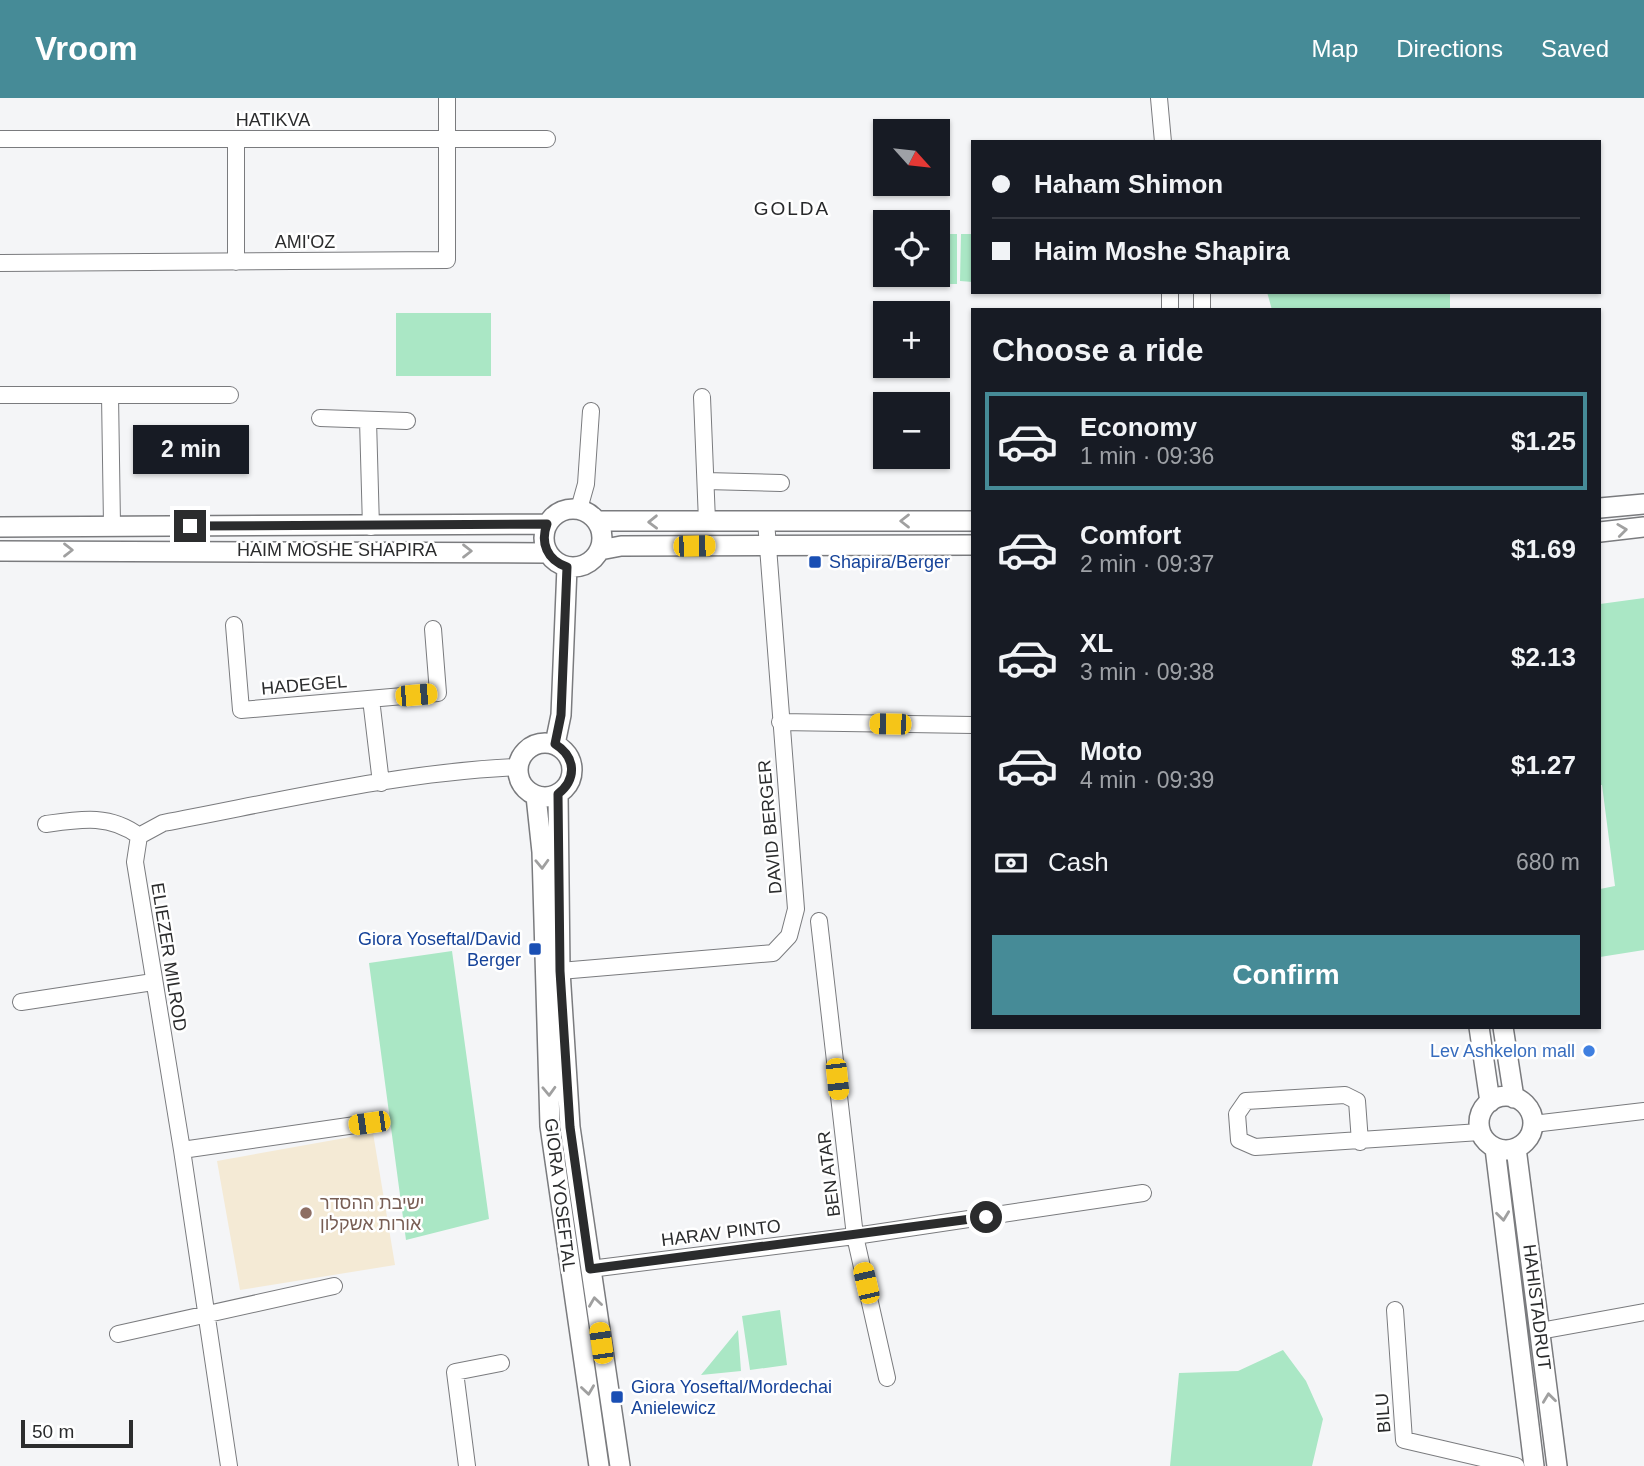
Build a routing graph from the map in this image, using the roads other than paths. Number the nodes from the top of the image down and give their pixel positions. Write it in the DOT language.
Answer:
graph roads {
  1 [pos="447,98"];
  2 [pos="1159,98"];
  3 [pos="0,139"];
  4 [pos="447,139"];
  5 [pos="547,139"];
  6 [pos="236,140"];
  7 [pos="1163,140"];
  8 [pos="236,262"];
  9 [pos="0,263"];
  10 [pos="0,395"];
  11 [pos="110,395"];
  12 [pos="230,395"];
  13 [pos="702,397"];
  14 [pos="591,411"];
  15 [pos="320,418"];
  16 [pos="368,419"];
  17 [pos="408,421"];
  18 [pos="706,481"];
  19 [pos="781,483"];
  20 [pos="1644,504"];
  21 [pos="1601,508"];
  22 [pos="579,509"];
  23 [pos="597,521"];
  24 [pos="707,521"];
  25 [pos="766,521"];
  26 [pos="971,521"];
  27 [pos="547,524"];
  28 [pos="112,525"];
  29 [pos="0,527"];
  30 [pos="371,527"];
  31 [pos="1644,527"];
  32 [pos="1601,532"];
  33 [pos="767,545"];
  34 [pos="971,545"];
  35 [pos="600,550"];
  36 [pos="0,551"];
  37 [pos="548,553"];
  38 [pos="567,567"];
  39 [pos="234,625"];
  40 [pos="433,629"];
  41 [pos="371,699"];
  42 [pos="780,722"];
  43 [pos="971,725"];
  44 [pos="555,744"];
  45 [pos="518,767"];
  46 [pos="381,783"];
  47 [pos="558,794"];
  48 [pos="536,796"];
  49 [pos="46,824"];
  50 [pos="139,836"];
  51 [pos="819,921"];
  52 [pos="560,971"];
  53 [pos="153,982"];
  54 [pos="21,1002"];
  55 [pos="1479,1029"];
  56 [pos="1503,1029"];
  57 [pos="1514,1098"];
  58 [pos="1490,1102"];
  59 [pos="1644,1111"];
  60 [pos="369,1123"];
  61 [pos="1532,1124"];
  62 [pos="1480,1132"];
  63 [pos="1360,1142"];
  64 [pos="1495,1148"];
  65 [pos="1516,1148"];
  66 [pos="182,1150"];
  67 [pos="1143,1194"];
  68 [pos="855,1236"];
  69 [pos="590,1269"];
  70 [pos="334,1286"];
  71 [pos="1395,1310"];
  72 [pos="1644,1312"];
  73 [pos="205,1313"];
  74 [pos="1540,1331"];
  75 [pos="118,1334"];
  76 [pos="501,1363"];
  77 [pos="887,1378"];
  78 [pos="229,1466"];
  79 [pos="467,1466"];
  80 [pos="599,1466"];
  81 [pos="620,1466"];
  82 [pos="1516,1466"];
  83 [pos="1534,1466"];
  84 [pos="1557,1466"];
  1 -- 4 [label="street, AMI'OZ"];
  2 -- 7 [label="street"];
  3 -- 6 [label="street, HATIKVA"];
  4 -- 5 [label="street, HATIKVA"];
  4 -- 6 [label="street, HATIKVA"];
  4 -- 8 [label="street, AMI'OZ"];
  6 -- 8 [label="street"];
  8 -- 9 [label="street, AMI'OZ"];
  10 -- 11 [label="street"];
  11 -- 12 [label="street"];
  11 -- 28 [label="street"];
  13 -- 18 [label="street"];
  14 -- 22 [label="street"];
  15 -- 16 [label="street"];
  16 -- 17 [label="street"];
  16 -- 30 [label="street"];
  18 -- 19 [label="street"];
  18 -- 24 [label="street"];
  20 -- 21 [label="street"];
  22 -- 23 [label="street"];
  22 -- 27 [label="street"];
  24 -- 23 [label="street, one-way"];
  23 -- 35 [label="street"];
  24 -- 25 [label="street"];
  26 -- 25 [label="street, one-way"];
  25 -- 33 [label="street, DAVID BERGER"];
  27 -- 30 [label="street, HAIM MOSHE SHAPIRA"];
  27 -- 37 [label="street"];
  28 -- 29 [label="street, HAIM MOSHE SHAPIRA"];
  28 -- 30 [label="street, HAIM MOSHE SHAPIRA"];
  32 -- 31 [label="street, one-way"];
  33 -- 34 [label="street"];
  33 -- 35 [label="street"];
  33 -- 42 [label="street, DAVID BERGER"];
  35 -- 38 [label="street"];
  36 -- 37 [label="street, HAIM MOSHE SHAPIRA, one-way"];
  37 -- 38 [label="street"];
  38 -- 44 [label="street"];
  39 -- 41 [label="street, HADEGEL"];
  40 -- 41 [label="street, HADEGEL"];
  41 -- 46 [label="street, HADEGEL"];
  42 -- 43 [label="street"];
  42 -- 52 [label="street, DAVID BERGER"];
  44 -- 45 [label="street"];
  44 -- 47 [label="street"];
  45 -- 46 [label="street"];
  45 -- 48 [label="street"];
  46 -- 50 [label="street"];
  47 -- 48 [label="street"];
  47 -- 52 [label="street, GIORA YOSEFTAL"];
  48 -- 80 [label="street, GIORA YOSEFTAL, one-way"];
  49 -- 50 [label="street"];
  50 -- 53 [label="street, ELIEZER MILROD"];
  51 -- 68 [label="street, BEN ATAR"];
  52 -- 69 [label="street, GIORA YOSEFTAL"];
  53 -- 54 [label="street"];
  53 -- 66 [label="street, ELIEZER MILROD"];
  55 -- 58 [label="street"];
  56 -- 57 [label="street"];
  57 -- 58 [label="street"];
  57 -- 61 [label="street"];
  58 -- 62 [label="street"];
  59 -- 61 [label="street"];
  60 -- 66 [label="street"];
  61 -- 65 [label="street"];
  62 -- 63 [label="street"];
  62 -- 64 [label="street"];
  63 -- 63 [label="street"];
  64 -- 65 [label="street"];
  64 -- 83 [label="street, HAHISTADRUT, one-way"];
  65 -- 74 [label="street, HAHISTADRUT"];
  66 -- 73 [label="street, ELIEZER MILROD"];
  67 -- 68 [label="street, HARAV PINTO"];
  68 -- 69 [label="street, HARAV PINTO"];
  68 -- 77 [label="street, BEN ATAR"];
  81 -- 69 [label="street, GIORA YOSEFTAL, one-way"];
  70 -- 73 [label="street"];
  71 -- 82 [label="street, BILU"];
  72 -- 74 [label="street"];
  73 -- 75 [label="street"];
  73 -- 78 [label="street, ELIEZER MILROD"];
  84 -- 74 [label="street, HAHISTADRUT, one-way"];
  76 -- 79 [label="street"];
}
